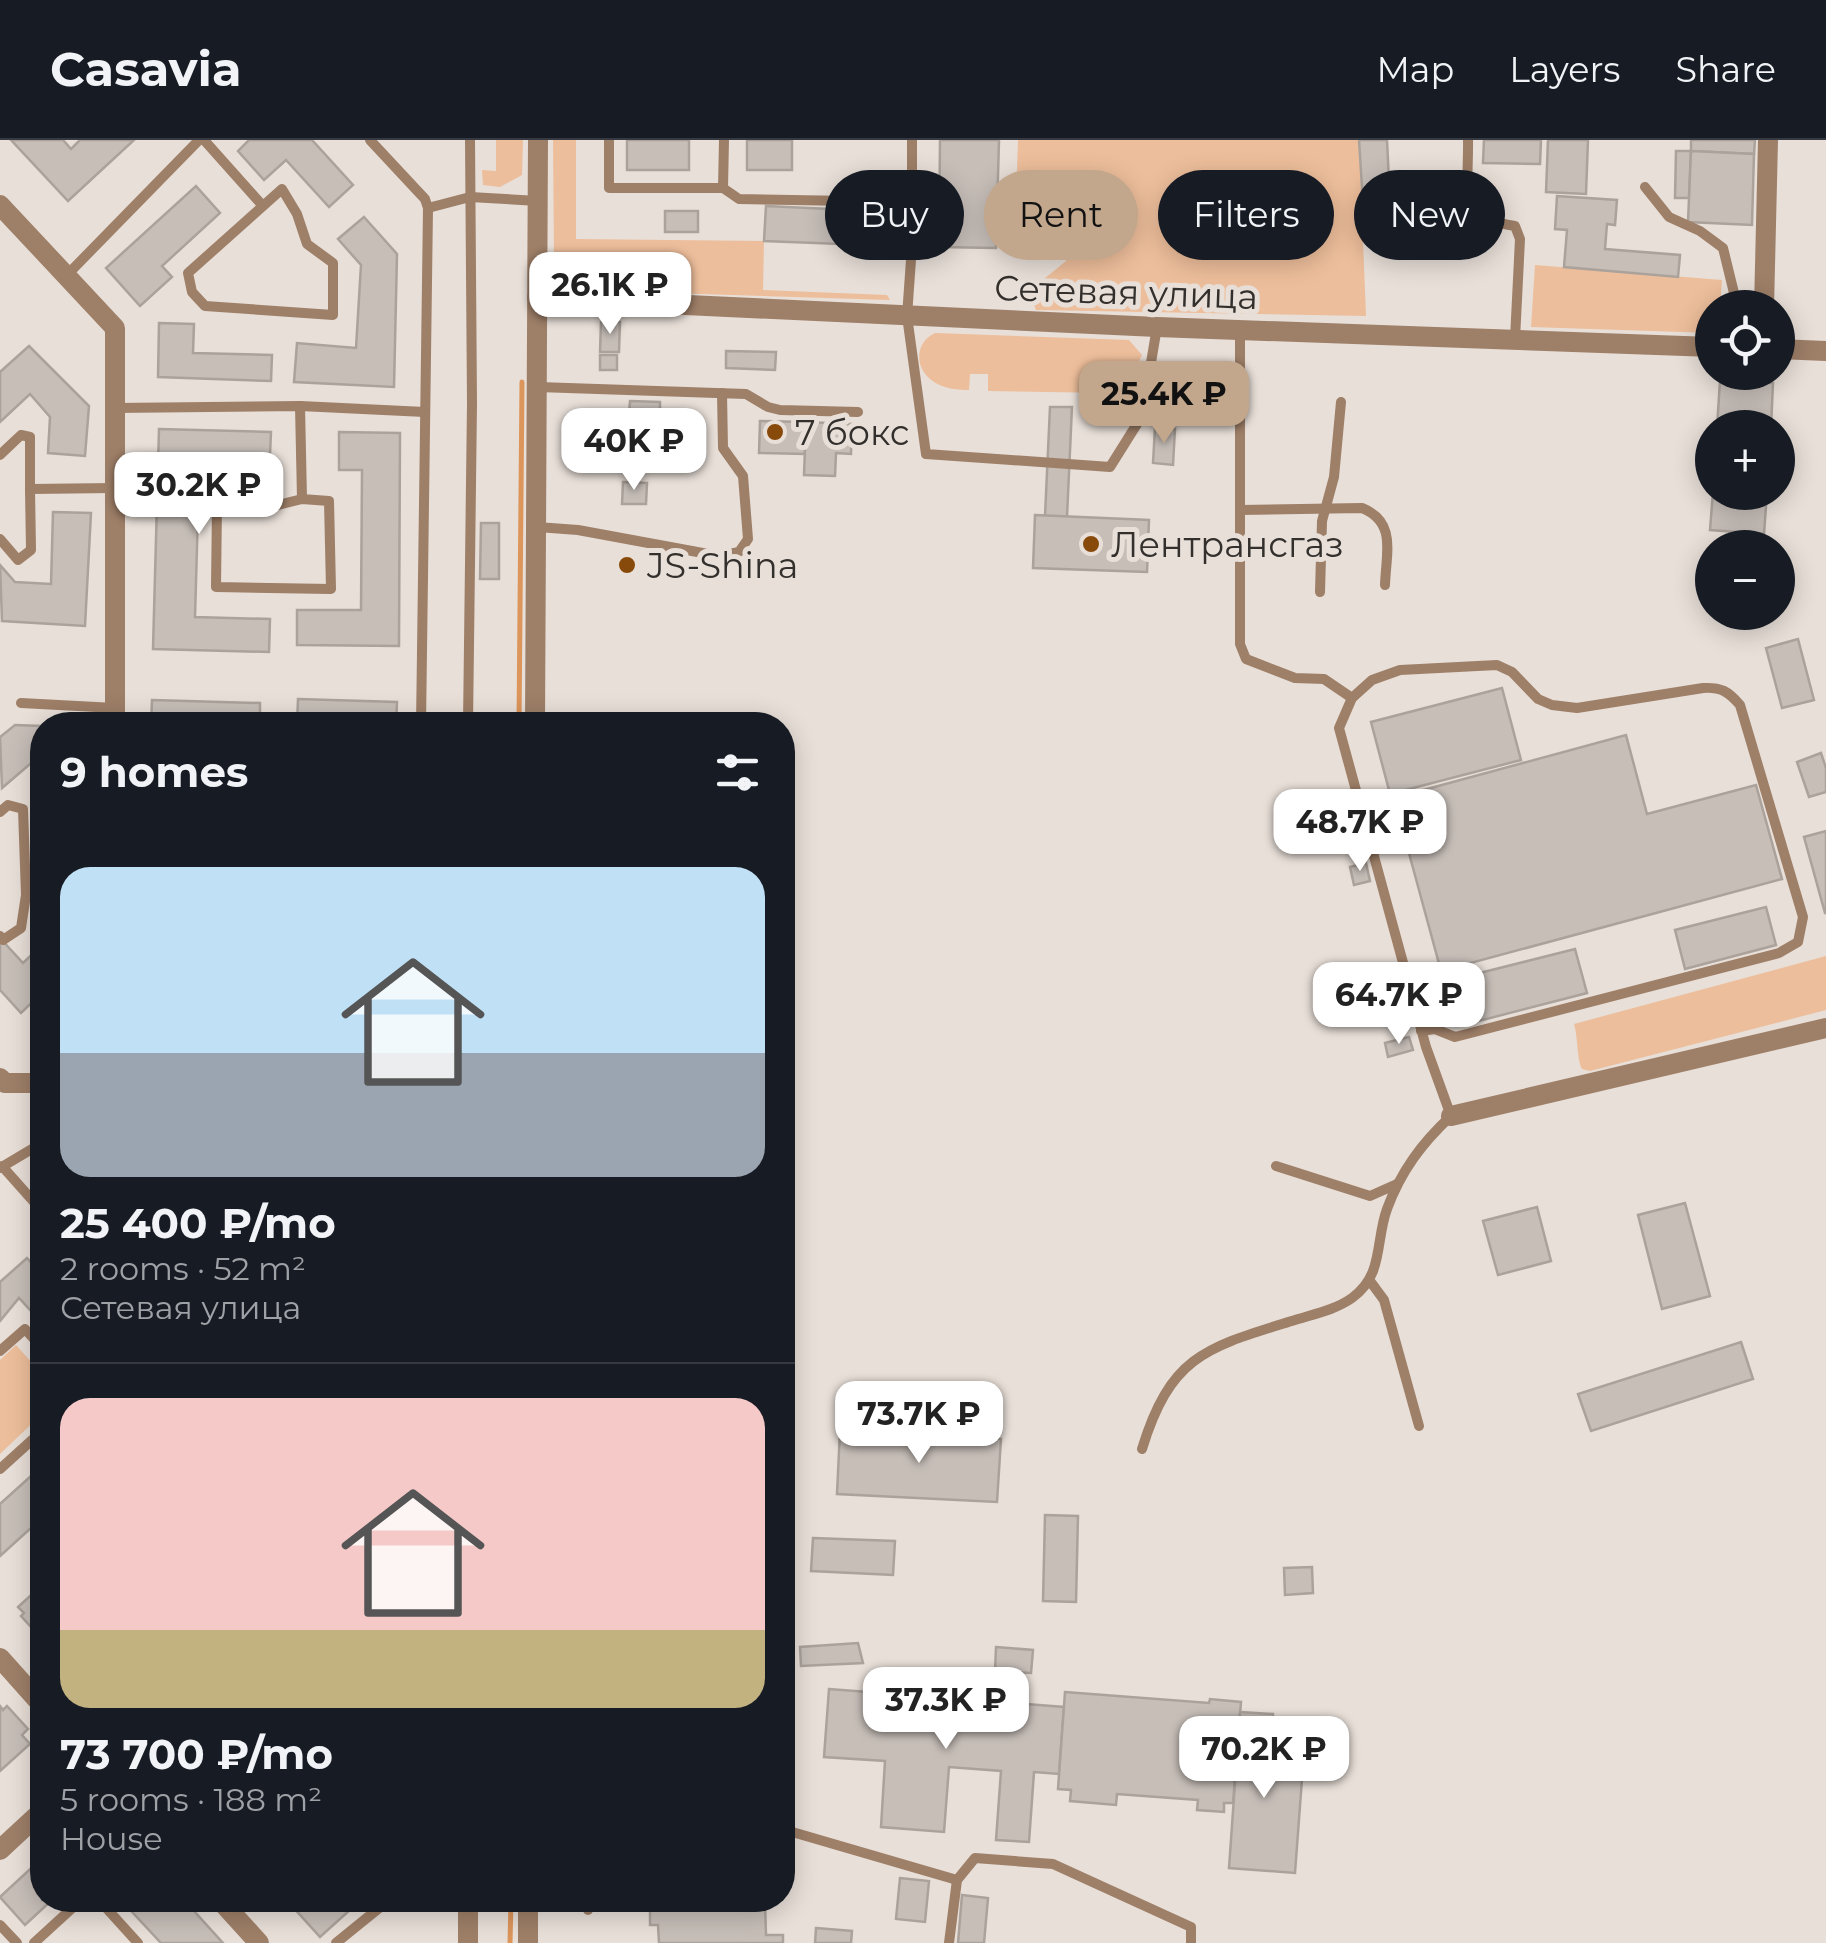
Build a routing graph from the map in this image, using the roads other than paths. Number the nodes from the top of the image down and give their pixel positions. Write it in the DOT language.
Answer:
graph roads {
  1 [pos="202,140"];
  2 [pos="370,140"];
  3 [pos="470,140"];
  4 [pos="538,140"];
  5 [pos="609,140"];
  6 [pos="724,140"];
  7 [pos="912,140"];
  8 [pos="1468,140"];
  9 [pos="1768,140"];
  10 [pos="912,170"];
  11 [pos="1645,187"];
  12 [pos="724,188"];
  13 [pos="470,197"];
  14 [pos="825,200"];
  15 [pos="538,201"];
  16 [pos="0,205"];
  17 [pos="263,206"];
  18 [pos="428,208"];
  19 [pos="909,260"];
  20 [pos="66,276"];
  21 [pos="1733,290"];
  22 [pos="1764,290"];
  23 [pos="537,298"];
  24 [pos="907,316"];
  25 [pos="1157,326"];
  26 [pos="1240,330"];
  27 [pos="1515,340"];
  28 [pos="1695,345"];
  29 [pos="1795,350"];
  30 [pos="1826,351"];
  31 [pos="537,387"];
  32 [pos="722,394"];
  33 [pos="1341,402"];
  34 [pos="300,406"];
  35 [pos="114,408"];
  36 [pos="425,412"];
  37 [pos="858,412"];
  38 [pos="0,455"];
  39 [pos="114,488"];
  40 [pos="30,489"];
  41 [pos="302,499"];
  42 [pos="1326,508"];
  43 [pos="1240,510"];
  44 [pos="536,527"];
  45 [pos="0,539"];
  46 [pos="1386,586"];
  47 [pos="1320,592"];
  48 [pos="1352,698"];
  49 [pos="21,703"];
  50 [pos="81,712"];
  51 [pos="115,712"];
  52 [pos="421,712"];
  53 [pos="468,712"];
  54 [pos="535,712"];
  55 [pos="0,812"];
  56 [pos="26,896"];
  57 [pos="30,896"];
  58 [pos="0,936"];
  59 [pos="1826,1028"];
  60 [pos="1421,1030"];
  61 [pos="2,1083"];
  62 [pos="30,1083"];
  63 [pos="1451,1116"];
  64 [pos="30,1150"];
  65 [pos="1276,1166"];
  66 [pos="1,1167"];
  67 [pos="1398,1184"];
  68 [pos="30,1199"];
  69 [pos="1370,1281"];
  70 [pos="30,1334"];
  71 [pos="0,1352"];
  72 [pos="1420,1426"];
  73 [pos="30,1442"];
  74 [pos="1142,1448"];
  75 [pos="0,1469"];
  76 [pos="0,1658"];
  77 [pos="30,1692"];
  78 [pos="30,1823"];
  79 [pos="795,1833"];
  80 [pos="0,1850"];
  81 [pos="957,1880"];
  82 [pos="69,1912"];
  83 [pos="111,1912"];
  84 [pos="231,1912"];
  85 [pos="375,1912"];
  86 [pos="468,1912"];
  87 [pos="528,1912"];
  88 [pos="0,1924"];
  89 [pos="17,1943"];
  90 [pos="34,1943"];
  91 [pos="138,1943"];
  92 [pos="259,1943"];
  93 [pos="336,1943"];
  94 [pos="468,1943"];
  95 [pos="528,1943"];
  96 [pos="949,1943"];
  97 [pos="1191,1943"];
  1 -- 17 [label="lane"];
  1 -- 20 [label="lane"];
  2 -- 18 [label="lane"];
  3 -- 13 [label="lane"];
  4 -- 15 [label="street"];
  5 -- 12 [label="lane"];
  6 -- 12 [label="lane"];
  7 -- 10 [label="lane"];
  8 -- 27 [label="lane"];
  9 -- 22 [label="street"];
  11 -- 21 [label="lane"];
  12 -- 14 [label="lane"];
  13 -- 15 [label="lane"];
  13 -- 18 [label="lane"];
  13 -- 53 [label="lane"];
  15 -- 23 [label="street"];
  16 -- 20 [label="street"];
  17 -- 17 [label="lane"];
  18 -- 36 [label="lane"];
  19 -- 24 [label="lane"];
  20 -- 35 [label="street"];
  23 -- 24 [label="street, Сетевая улица"];
  23 -- 31 [label="street"];
  24 -- 25 [label="street, Сетевая улица"];
  24 -- 25 [label="lane"];
  25 -- 26 [label="street, Сетевая улица"];
  26 -- 27 [label="street, Сетевая улица"];
  26 -- 43 [label="lane"];
  27 -- 28 [label="street, Сетевая улица"];
  29 -- 30 [label="street"];
  31 -- 32 [label="lane"];
  31 -- 44 [label="street"];
  32 -- 37 [label="lane"];
  32 -- 44 [label="lane"];
  33 -- 42 [label="lane"];
  34 -- 35 [label="lane"];
  34 -- 36 [label="lane"];
  34 -- 41 [label="lane"];
  35 -- 39 [label="street"];
  36 -- 52 [label="lane"];
  38 -- 40 [label="lane"];
  39 -- 40 [label="lane"];
  39 -- 51 [label="street"];
  40 -- 45 [label="lane"];
  41 -- 41 [label="lane"];
  42 -- 43 [label="lane"];
  42 -- 46 [label="lane"];
  42 -- 47 [label="lane"];
  43 -- 48 [label="lane"];
  44 -- 54 [label="street"];
  48 -- 60 [label="lane"];
  48 -- 60 [label="lane"];
  49 -- 50 [label="lane"];
  55 -- 56 [label="lane"];
  56 -- 57 [label="lane"];
  56 -- 58 [label="lane"];
  59 -- 63 [label="street"];
  60 -- 63 [label="lane"];
  61 -- 62 [label="street"];
  63 -- 67 [label="lane"];
  64 -- 66 [label="lane"];
  65 -- 67 [label="lane"];
  66 -- 68 [label="lane"];
  67 -- 69 [label="lane"];
  69 -- 72 [label="lane"];
  69 -- 74 [label="lane"];
  70 -- 71 [label="lane"];
  73 -- 75 [label="lane"];
  76 -- 77 [label="street"];
  78 -- 80 [label="street"];
  79 -- 81 [label="lane"];
  81 -- 96 [label="lane"];
  81 -- 97 [label="lane"];
  82 -- 90 [label="lane"];
  83 -- 91 [label="lane"];
  84 -- 92 [label="street"];
  85 -- 93 [label="lane"];
  86 -- 94 [label="street"];
  87 -- 95 [label="street"];
  88 -- 89 [label="lane"];
}
